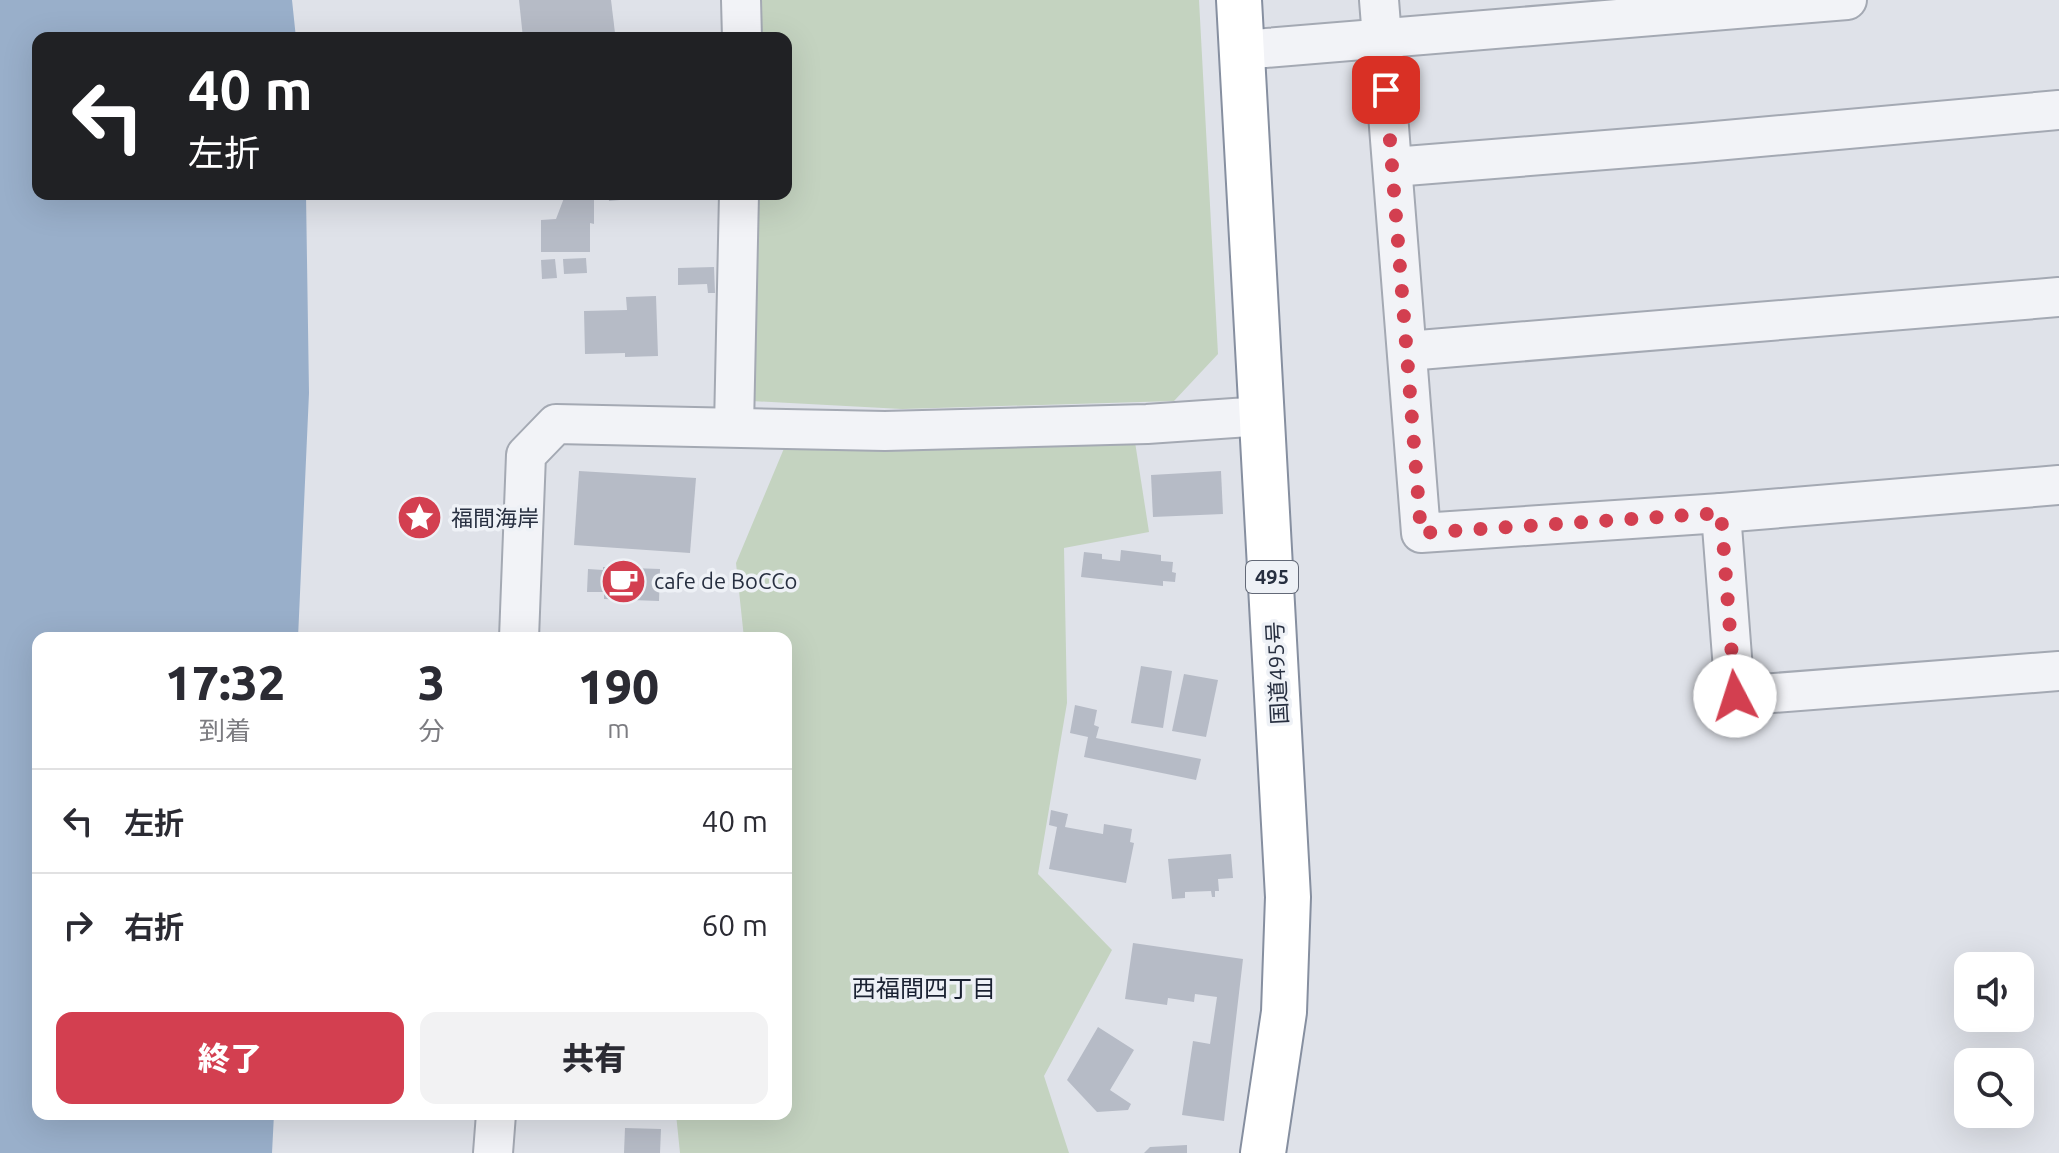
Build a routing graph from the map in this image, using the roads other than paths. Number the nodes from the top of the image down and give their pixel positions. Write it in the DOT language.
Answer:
graph roads {
  1 [pos="741,0"];
  2 [pos="1239,0"];
  3 [pos="1379,0"];
  4 [pos="1847,0"];
  5 [pos="742,32"];
  6 [pos="1382,39"];
  7 [pos="1242,50"];
  8 [pos="2059,110"];
  9 [pos="1393,167"];
  10 [pos="739,200"];
  11 [pos="2059,297"];
  12 [pos="1407,351"];
  13 [pos="1263,416"];
  14 [pos="734,427"];
  15 [pos="2059,485"];
  16 [pos="1721,513"];
  17 [pos="519,632"];
  18 [pos="2059,671"];
  19 [pos="496,1120"];
  20 [pos="493,1153"];
  21 [pos="1263,1153"];
  1 -- 5 [label="street"];
  2 -- 7 [label="highway, 国道495号 / 495"];
  3 -- 6 [label="street"];
  4 -- 6 [label="street"];
  6 -- 7 [label="street"];
  6 -- 9 [label="street"];
  7 -- 13 [label="highway, 国道495号 / 495"];
  8 -- 9 [label="street"];
  9 -- 12 [label="street"];
  10 -- 14 [label="street"];
  11 -- 12 [label="street"];
  12 -- 16 [label="street"];
  13 -- 14 [label="street"];
  13 -- 21 [label="highway, 国道495号 / 495"];
  14 -- 17 [label="street"];
  15 -- 16 [label="street"];
  16 -- 18 [label="street"];
  19 -- 20 [label="street"];
}
